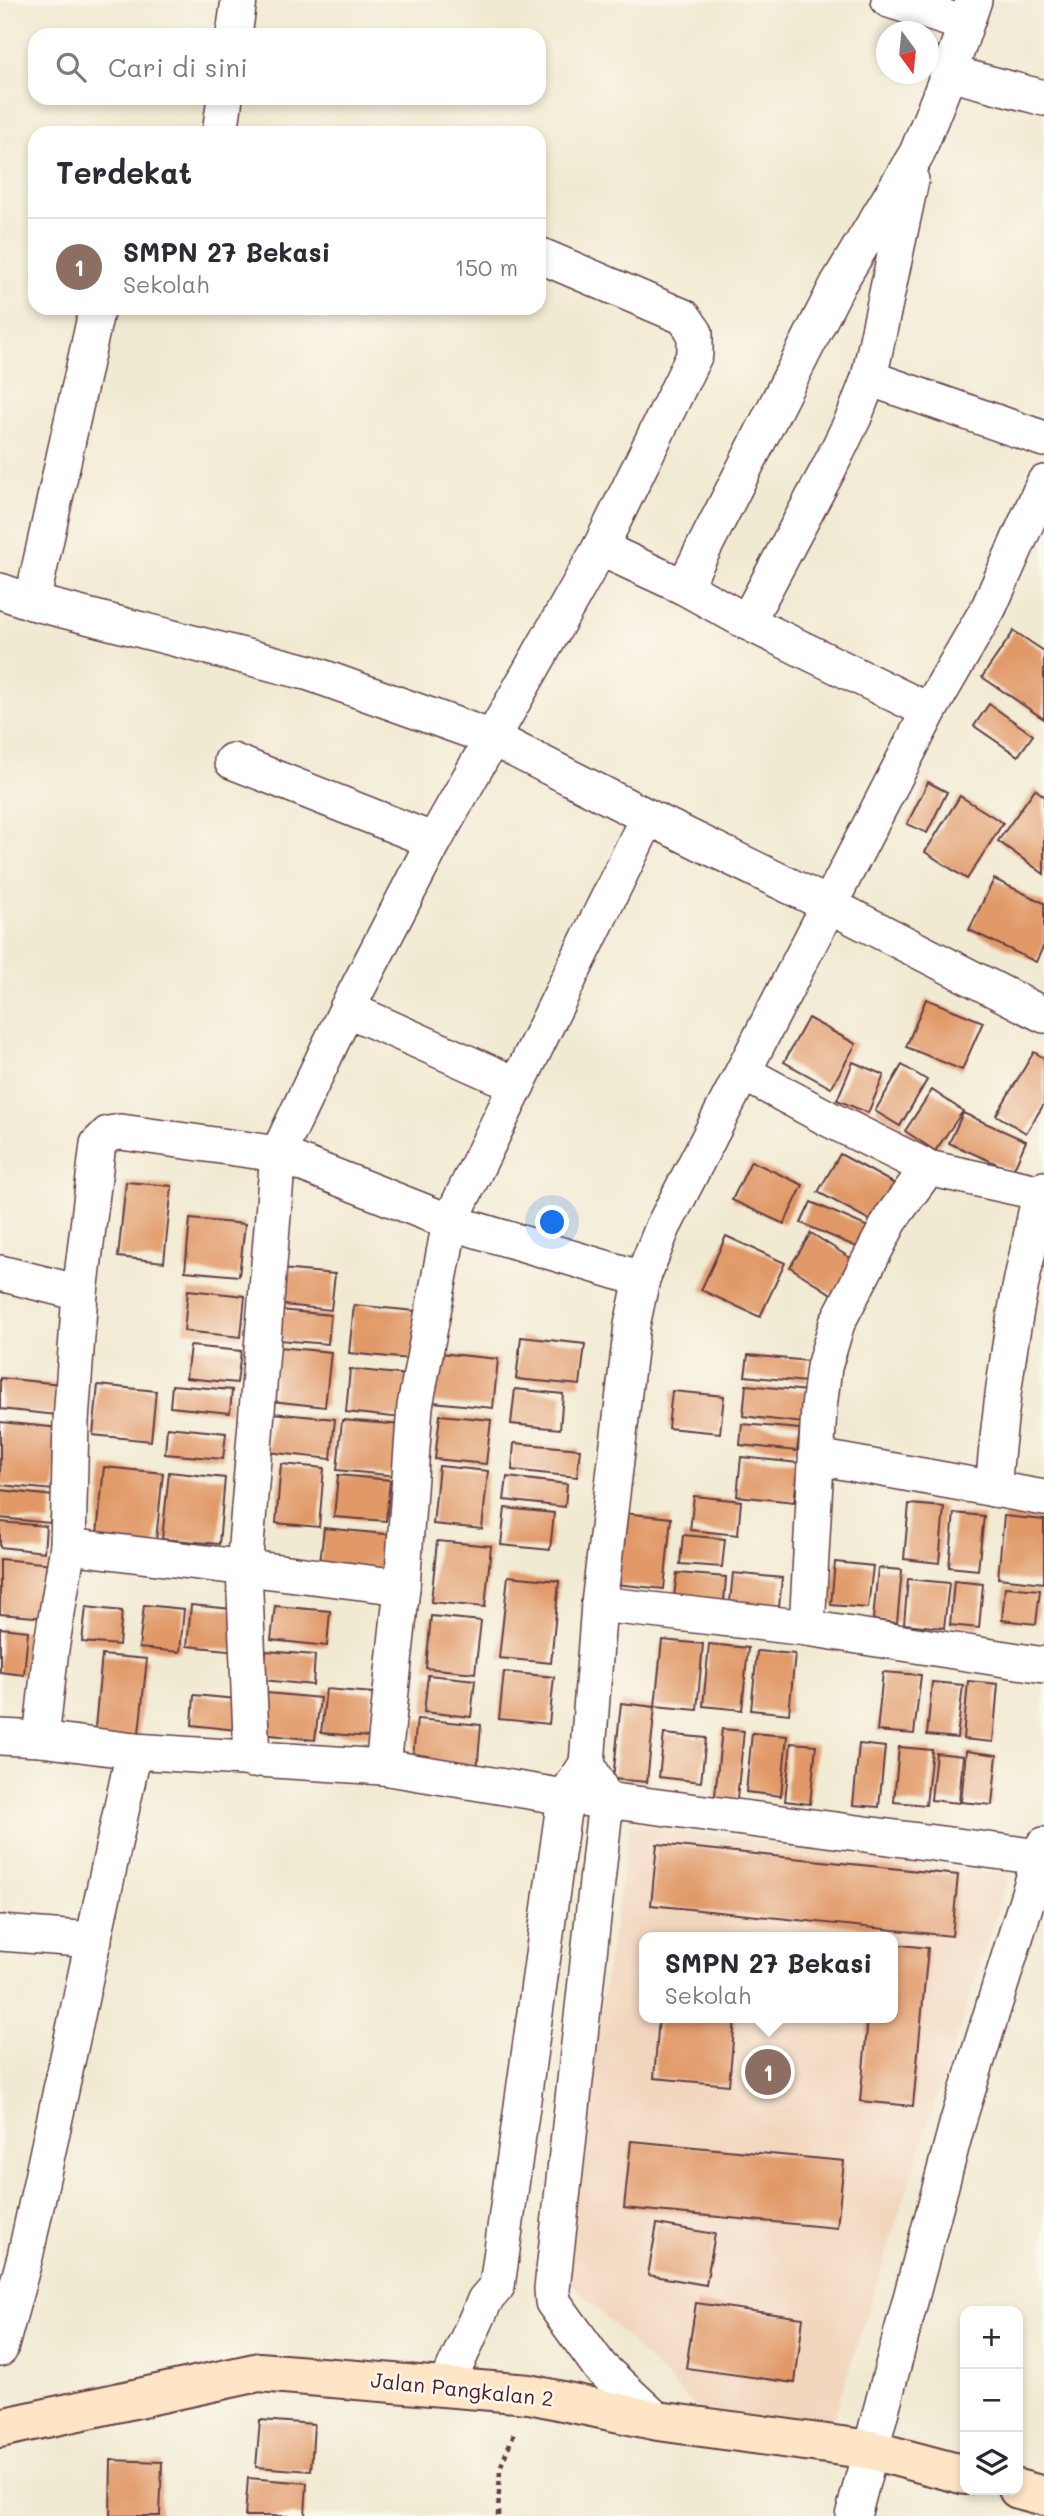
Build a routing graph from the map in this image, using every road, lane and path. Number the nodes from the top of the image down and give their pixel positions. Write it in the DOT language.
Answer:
graph roads {
  1 [pos="239,0"];
  2 [pos="889,0"];
  3 [pos="969,12"];
  4 [pos="235,28"];
  5 [pos="949,73"];
  6 [pos="1044,98"];
  7 [pos="224,105"];
  8 [pos="221,126"];
  9 [pos="917,153"];
  10 [pos="546,258"];
  11 [pos="95,315"];
  12 [pos="869,378"];
  13 [pos="1044,439"];
  14 [pos="1044,484"];
  15 [pos="600,548"];
  16 [pos="684,587"];
  17 [pos="16,596"];
  18 [pos="747,622"];
  19 [pos="929,712"];
  20 [pos="492,738"];
  21 [pos="232,761"];
  22 [pos="648,817"];
  23 [pos="435,841"];
  24 [pos="831,906"];
  25 [pos="1041,1006"];
  26 [pos="347,1009"];
  27 [pos="744,1073"];
  28 [pos="517,1085"];
  29 [pos="278,1154"];
  30 [pos="928,1168"];
  31 [pos="1043,1191"];
  32 [pos="450,1222"];
  33 [pos="0,1273"];
  34 [pos="642,1279"];
  35 [pos="80,1293"];
  36 [pos="817,1457"];
  37 [pos="993,1489"];
  38 [pos="1044,1497"];
  39 [pos="68,1546"];
  40 [pos="244,1569"];
  41 [pos="402,1587"];
  42 [pos="599,1604"];
  43 [pos="807,1628"];
  44 [pos="1044,1665"];
  45 [pos="0,1737"];
  46 [pos="41,1739"];
  47 [pos="134,1751"];
  48 [pos="252,1760"];
  49 [pos="587,1764"];
  50 [pos="383,1767"];
  51 [pos="565,1797"];
  52 [pos="606,1800"];
  53 [pos="1042,1851"];
  54 [pos="0,1933"];
  55 [pos="94,1940"];
  56 [pos="497,2287"];
  57 [pos="552,2288"];
  58 [pos="0,2349"];
  59 [pos="447,2385"];
  60 [pos="529,2394"];
  61 [pos="658,2421"];
  62 [pos="0,2428"];
  63 [pos="871,2450"];
  64 [pos="960,2474"];
  65 [pos="1023,2490"];
  66 [pos="1044,2496"];
  67 [pos="498,2516"];
  68 [pos="853,2516"];
  1 -- 4 [label="street"];
  2 -- 3 [label="street"];
  3 -- 5 [label="street"];
  5 -- 6 [label="street"];
  5 -- 9 [label="street"];
  7 -- 8 [label="street"];
  9 -- 12 [label="street"];
  9 -- 16 [label="street"];
  10 -- 15 [label="street"];
  11 -- 17 [label="street"];
  12 -- 13 [label="street"];
  12 -- 18 [label="street"];
  14 -- 19 [label="street"];
  15 -- 16 [label="street"];
  15 -- 20 [label="street"];
  16 -- 18 [label="street"];
  17 -- 20 [label="street"];
  18 -- 19 [label="street"];
  19 -- 24 [label="street"];
  20 -- 22 [label="street"];
  20 -- 23 [label="street"];
  21 -- 23 [label="street"];
  22 -- 24 [label="street"];
  22 -- 28 [label="street"];
  23 -- 26 [label="street"];
  24 -- 25 [label="street"];
  24 -- 27 [label="street"];
  26 -- 28 [label="street"];
  26 -- 29 [label="street"];
  27 -- 30 [label="street"];
  27 -- 34 [label="street"];
  28 -- 32 [label="street"];
  29 -- 32 [label="street"];
  29 -- 35 [label="street"];
  29 -- 40 [label="street"];
  30 -- 31 [label="street"];
  30 -- 36 [label="street"];
  31 -- 37 [label="street"];
  32 -- 34 [label="street"];
  32 -- 41 [label="street"];
  33 -- 35 [label="street"];
  34 -- 42 [label="street"];
  35 -- 39 [label="street"];
  36 -- 37 [label="street"];
  36 -- 43 [label="street"];
  37 -- 38 [label="street"];
  39 -- 40 [label="street"];
  39 -- 46 [label="street"];
  40 -- 41 [label="street"];
  40 -- 48 [label="street"];
  41 -- 50 [label="street"];
  42 -- 43 [label="street"];
  42 -- 49 [label="street"];
  43 -- 44 [label="street"];
  45 -- 46 [label="street"];
  46 -- 47 [label="street"];
  47 -- 48 [label="street"];
  47 -- 55 [label="street"];
  48 -- 50 [label="street"];
  49 -- 51 [label="street"];
  49 -- 52 [label="street"];
  50 -- 51 [label="street"];
  51 -- 52 [label="street"];
  51 -- 56 [label="street"];
  52 -- 53 [label="street"];
  52 -- 57 [label="street"];
  53 -- 63 [label="street"];
  54 -- 55 [label="street"];
  55 -- 58 [label="street"];
  56 -- 57 [label="street"];
  56 -- 59 [label="street"];
  57 -- 61 [label="street"];
  59 -- 60 [label="street, Jalan Pangkalan 2"];
  59 -- 62 [label="street, Jalan Pangkalan 2"];
  60 -- 61 [label="street, Jalan Pangkalan 2"];
  60 -- 67 [label="path"];
  61 -- 63 [label="street, Jalan Pangkalan 2"];
  63 -- 64 [label="street, Jalan Pangkalan 2"];
  63 -- 68 [label="street"];
  65 -- 66 [label="street"];
}
